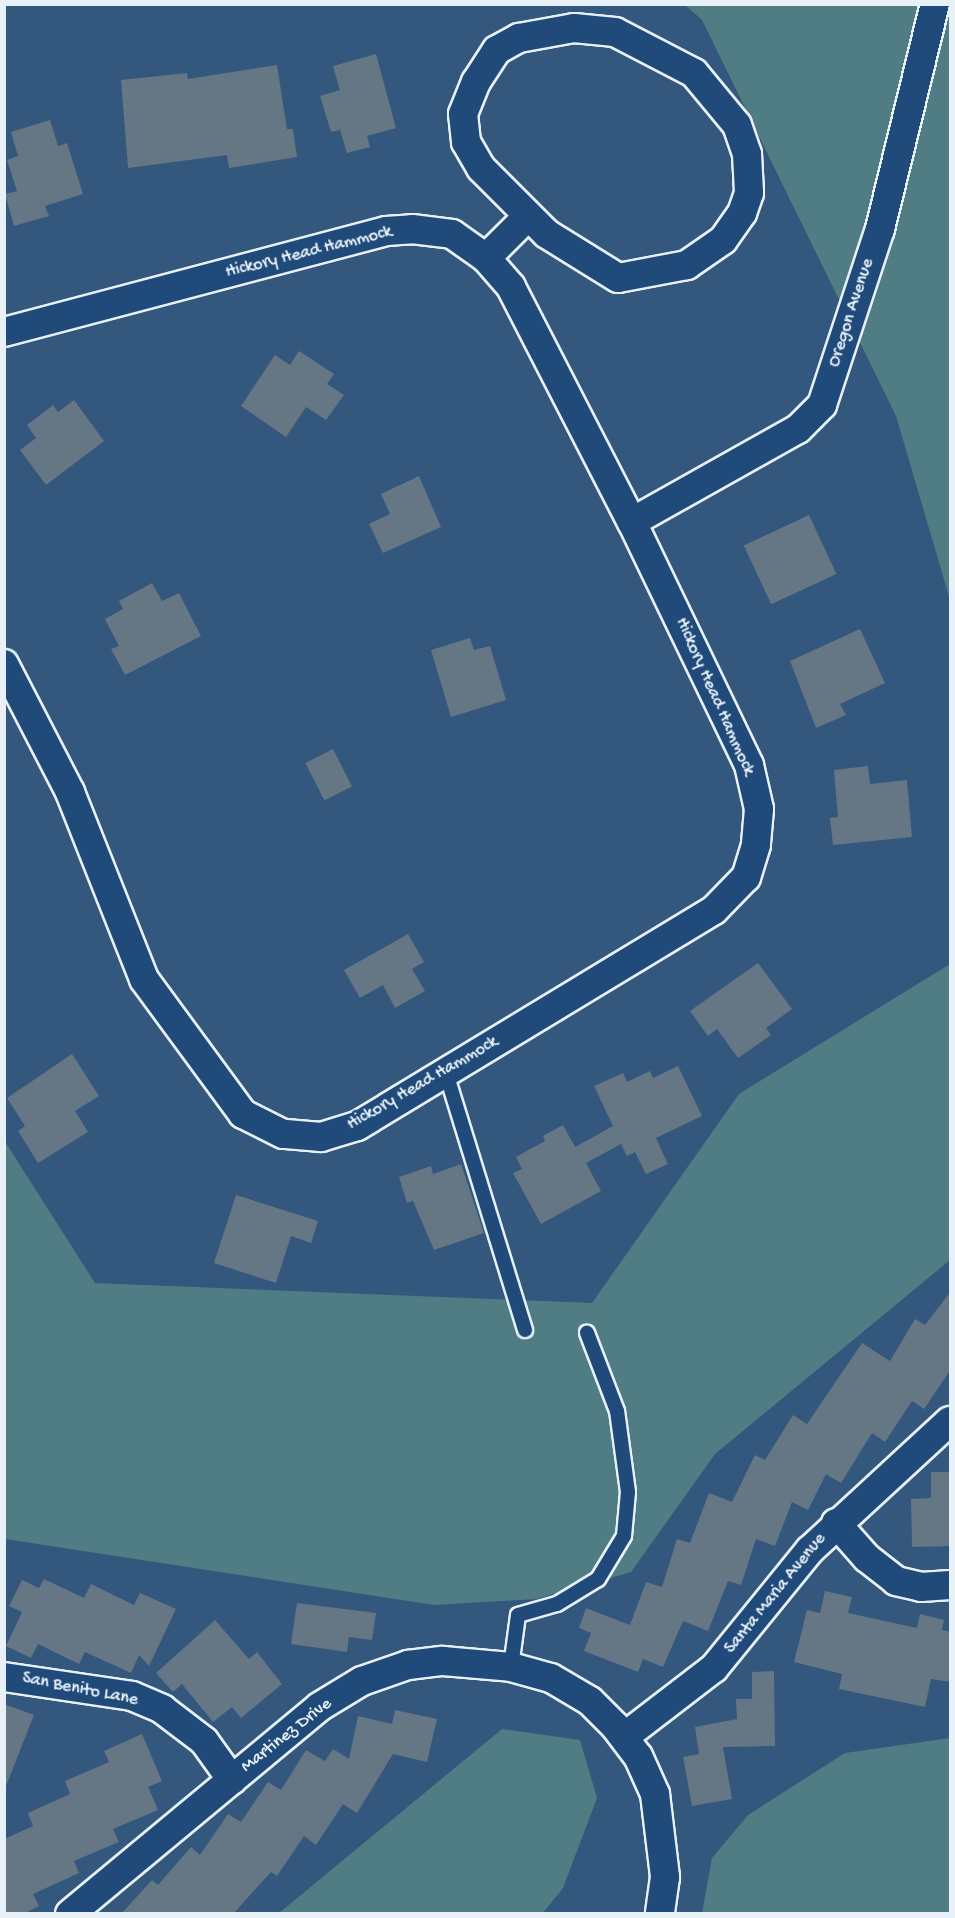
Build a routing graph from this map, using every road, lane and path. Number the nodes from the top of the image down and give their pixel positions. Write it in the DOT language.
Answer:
graph roads {
  1 [pos="935,4"];
  2 [pos="528,216"];
  3 [pos="486,258"];
  4 [pos="4,332"];
  5 [pos="632,522"];
  6 [pos="4,664"];
  7 [pos="446,1073"];
  8 [pos="525,1330"];
  9 [pos="587,1333"];
  10 [pos="951,1421"];
  11 [pos="836,1523"];
  12 [pos="951,1585"];
  13 [pos="511,1667"];
  14 [pos="4,1677"];
  15 [pos="624,1737"];
  16 [pos="232,1780"];
  17 [pos="70,1914"];
  18 [pos="660,1914"];
  1 -- 5 [label="street, Oregon Avenue"];
  2 -- 2 [label="street"];
  2 -- 3 [label="street"];
  3 -- 4 [label="street, Hickory Head Hammock"];
  3 -- 5 [label="street, Hickory Head Hammock"];
  5 -- 7 [label="street, Hickory Head Hammock"];
  6 -- 7 [label="street, Hickory Head Hammock"];
  7 -- 8 [label="lane"];
  9 -- 13 [label="lane"];
  10 -- 11 [label="street, Santa Maria Avenue"];
  11 -- 12 [label="street"];
  11 -- 15 [label="street, Santa Maria Avenue"];
  13 -- 15 [label="street, Martinez Drive"];
  13 -- 16 [label="street, Martinez Drive"];
  14 -- 16 [label="street, San Benito Lane"];
  15 -- 18 [label="street, Martinez Drive"];
  16 -- 17 [label="street, Martinez Drive"];
}
